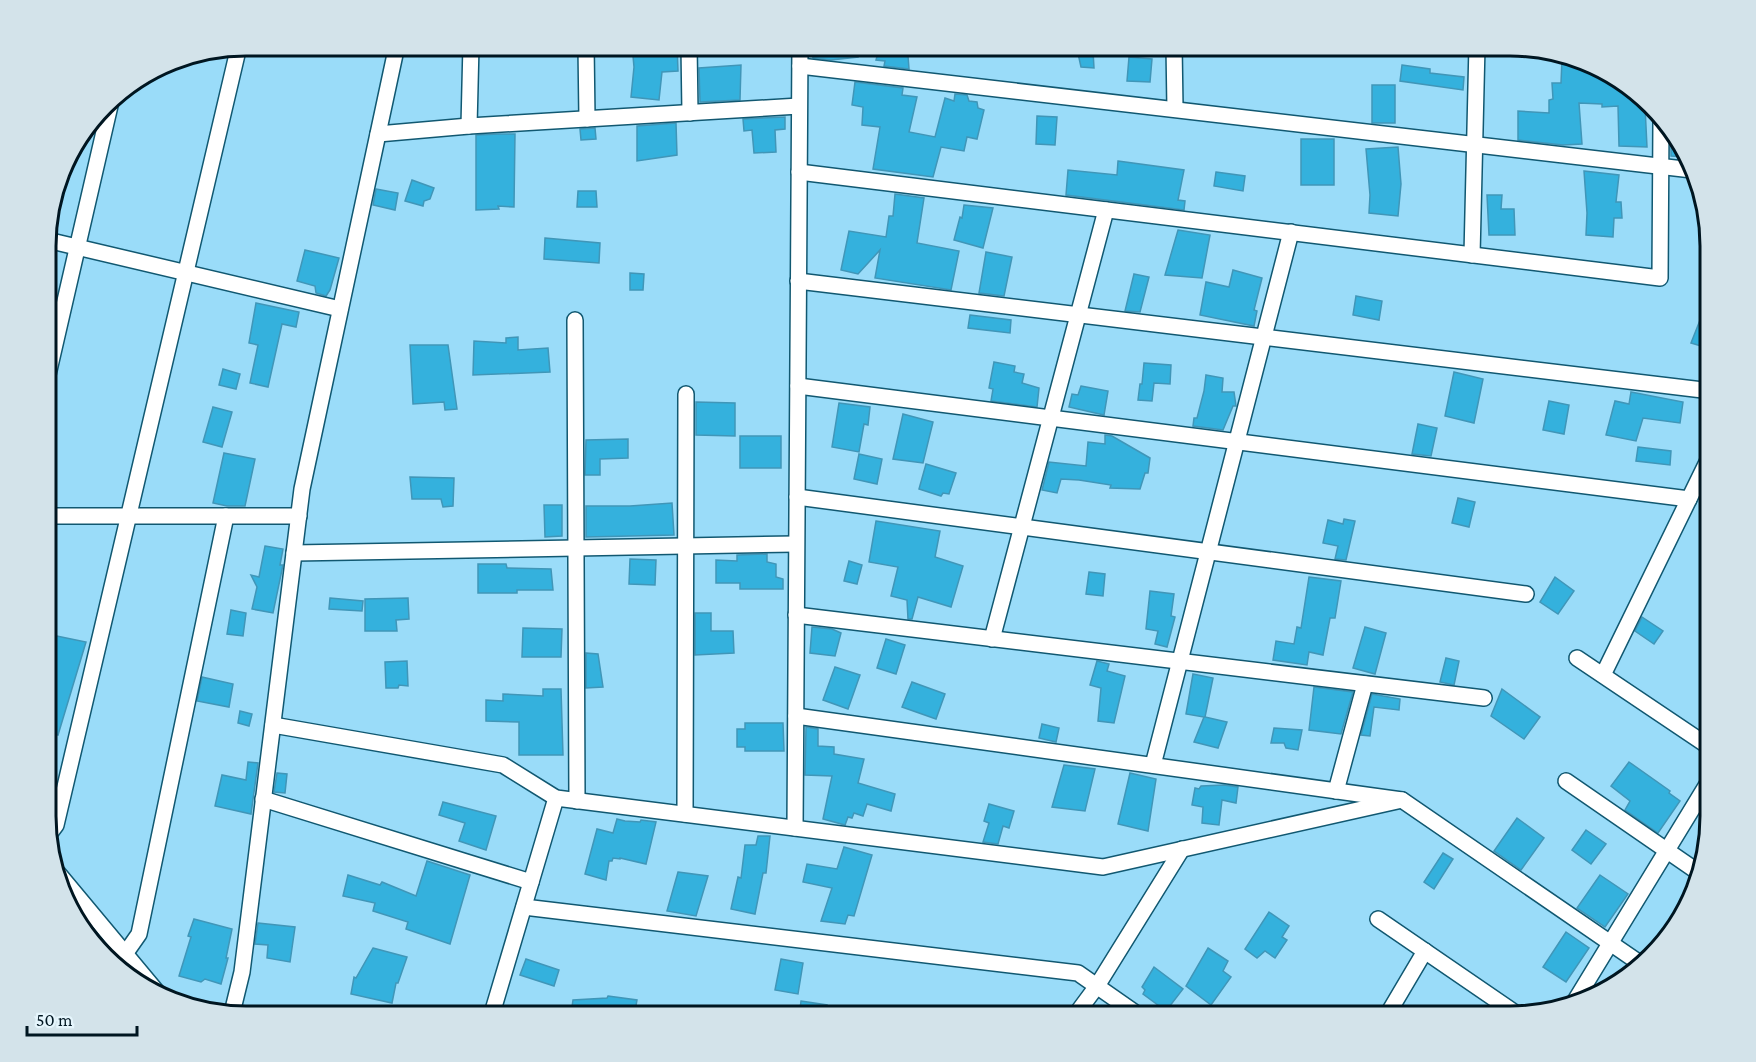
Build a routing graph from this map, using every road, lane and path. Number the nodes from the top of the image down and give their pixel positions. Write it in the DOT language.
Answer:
graph roads {
  1 [pos="237,56"];
  2 [pos="395,56"];
  3 [pos="471,56"];
  4 [pos="586,56"];
  5 [pos="689,56"];
  6 [pos="800,56"];
  7 [pos="1174,56"];
  8 [pos="1477,56"];
  9 [pos="800,66"];
  10 [pos="799,106"];
  11 [pos="1175,110"];
  12 [pos="690,113"];
  13 [pos="108,115"];
  14 [pos="587,119"];
  15 [pos="470,126"];
  16 [pos="1661,130"];
  17 [pos="378,134"];
  18 [pos="1474,144"];
  19 [pos="1661,166"];
  20 [pos="1684,169"];
  21 [pos="799,172"];
  22 [pos="1106,210"];
  23 [pos="1291,232"];
  24 [pos="56,242"];
  25 [pos="77,247"];
  26 [pos="1472,255"];
  27 [pos="186,273"];
  28 [pos="798,280"];
  29 [pos="340,309"];
  30 [pos="1078,314"];
  31 [pos="575,320"];
  32 [pos="1263,337"];
  33 [pos="56,339"];
  34 [pos="798,386"];
  35 [pos="1700,390"];
  36 [pos="686,394"];
  37 [pos="1050,419"];
  38 [pos="1236,443"];
  39 [pos="1700,476"];
  40 [pos="797,497"];
  41 [pos="1689,499"];
  42 [pos="56,516"];
  43 [pos="225,516"];
  44 [pos="299,516"];
  45 [pos="129,517"];
  46 [pos="1022,527"];
  47 [pos="796,544"];
  48 [pos="686,546"];
  49 [pos="576,548"];
  50 [pos="1208,552"];
  51 [pos="294,553"];
  52 [pos="1526,594"];
  53 [pos="796,615"];
  54 [pos="992,639"];
  55 [pos="1577,658"];
  56 [pos="1180,662"];
  57 [pos="1603,675"];
  58 [pos="1365,684"];
  59 [pos="1484,698"];
  60 [pos="796,716"];
  61 [pos="273,725"];
  62 [pos="1700,741"];
  63 [pos="1153,765"];
  64 [pos="1566,781"];
  65 [pos="1336,791"];
  66 [pos="1700,796"];
  67 [pos="556,798"];
  68 [pos="263,799"];
  69 [pos="1402,800"];
  70 [pos="578,801"];
  71 [pos="685,814"];
  72 [pos="56,824"];
  73 [pos="795,828"];
  74 [pos="1182,849"];
  75 [pos="1666,850"];
  76 [pos="1693,869"];
  77 [pos="531,882"];
  78 [pos="69,886"];
  79 [pos="524,907"];
  80 [pos="1378,919"];
  81 [pos="1610,943"];
  82 [pos="1425,951"];
  83 [pos="125,954"];
  84 [pos="1635,960"];
  85 [pos="143,976"];
  86 [pos="1097,986"];
  87 [pos="1580,993"];
  88 [pos="234,1006"];
  89 [pos="499,1006"];
  90 [pos="1082,1006"];
  91 [pos="1125,1006"];
  92 [pos="1392,1006"];
  93 [pos="1505,1006"];
  1 -- 27 [label="street"];
  2 -- 17 [label="street"];
  3 -- 15 [label="street"];
  4 -- 14 [label="street"];
  5 -- 12 [label="street"];
  6 -- 9 [label="street"];
  7 -- 11 [label="street"];
  8 -- 18 [label="street"];
  9 -- 10 [label="street"];
  9 -- 11 [label="street"];
  10 -- 12 [label="street"];
  10 -- 21 [label="street"];
  11 -- 18 [label="street"];
  12 -- 14 [label="street"];
  13 -- 25 [label="street"];
  14 -- 15 [label="street"];
  15 -- 17 [label="street"];
  16 -- 19 [label="street"];
  17 -- 29 [label="street"];
  18 -- 19 [label="street"];
  18 -- 26 [label="street"];
  19 -- 20 [label="street"];
  19 -- 26 [label="street"];
  21 -- 22 [label="street"];
  21 -- 28 [label="street"];
  22 -- 23 [label="street"];
  22 -- 30 [label="street"];
  23 -- 26 [label="street"];
  23 -- 32 [label="street"];
  24 -- 25 [label="street"];
  25 -- 27 [label="street"];
  25 -- 33 [label="street"];
  27 -- 29 [label="street"];
  27 -- 45 [label="street"];
  28 -- 30 [label="street"];
  28 -- 34 [label="street"];
  29 -- 44 [label="street"];
  30 -- 32 [label="street"];
  30 -- 37 [label="street"];
  31 -- 49 [label="street"];
  32 -- 35 [label="street"];
  32 -- 38 [label="street"];
  34 -- 37 [label="street"];
  34 -- 40 [label="street"];
  36 -- 48 [label="street"];
  37 -- 38 [label="street"];
  37 -- 46 [label="street"];
  38 -- 41 [label="street"];
  38 -- 50 [label="street"];
  39 -- 41 [label="street"];
  40 -- 46 [label="street"];
  40 -- 47 [label="street"];
  41 -- 57 [label="street"];
  42 -- 45 [label="street"];
  43 -- 44 [label="street"];
  43 -- 45 [label="street"];
  43 -- 83 [label="street"];
  44 -- 51 [label="street"];
  45 -- 72 [label="street"];
  46 -- 50 [label="street"];
  46 -- 54 [label="street"];
  47 -- 48 [label="street"];
  47 -- 53 [label="street"];
  48 -- 49 [label="street"];
  48 -- 71 [label="street"];
  49 -- 51 [label="street"];
  49 -- 70 [label="street"];
  50 -- 52 [label="street"];
  50 -- 56 [label="street"];
  51 -- 61 [label="street"];
  53 -- 54 [label="street"];
  53 -- 60 [label="street"];
  54 -- 56 [label="street"];
  55 -- 57 [label="street"];
  56 -- 58 [label="street"];
  56 -- 63 [label="street"];
  57 -- 62 [label="street"];
  58 -- 59 [label="street"];
  58 -- 65 [label="street"];
  60 -- 63 [label="street"];
  60 -- 73 [label="street"];
  61 -- 67 [label="street"];
  61 -- 68 [label="street"];
  63 -- 65 [label="street"];
  64 -- 75 [label="street"];
  65 -- 69 [label="street"];
  66 -- 75 [label="street"];
  67 -- 70 [label="street"];
  67 -- 77 [label="street"];
  68 -- 77 [label="street"];
  68 -- 88 [label="street"];
  69 -- 74 [label="street"];
  69 -- 81 [label="street"];
  70 -- 71 [label="street"];
  71 -- 73 [label="street"];
  73 -- 74 [label="street"];
  74 -- 86 [label="street"];
  75 -- 76 [label="street"];
  75 -- 81 [label="street"];
  77 -- 79 [label="street"];
  78 -- 83 [label="street"];
  79 -- 86 [label="street"];
  79 -- 89 [label="street"];
  80 -- 82 [label="street"];
  81 -- 84 [label="street"];
  81 -- 87 [label="street"];
  82 -- 92 [label="street"];
  82 -- 93 [label="street"];
  83 -- 85 [label="street"];
  86 -- 90 [label="street"];
  86 -- 91 [label="street"];
}
